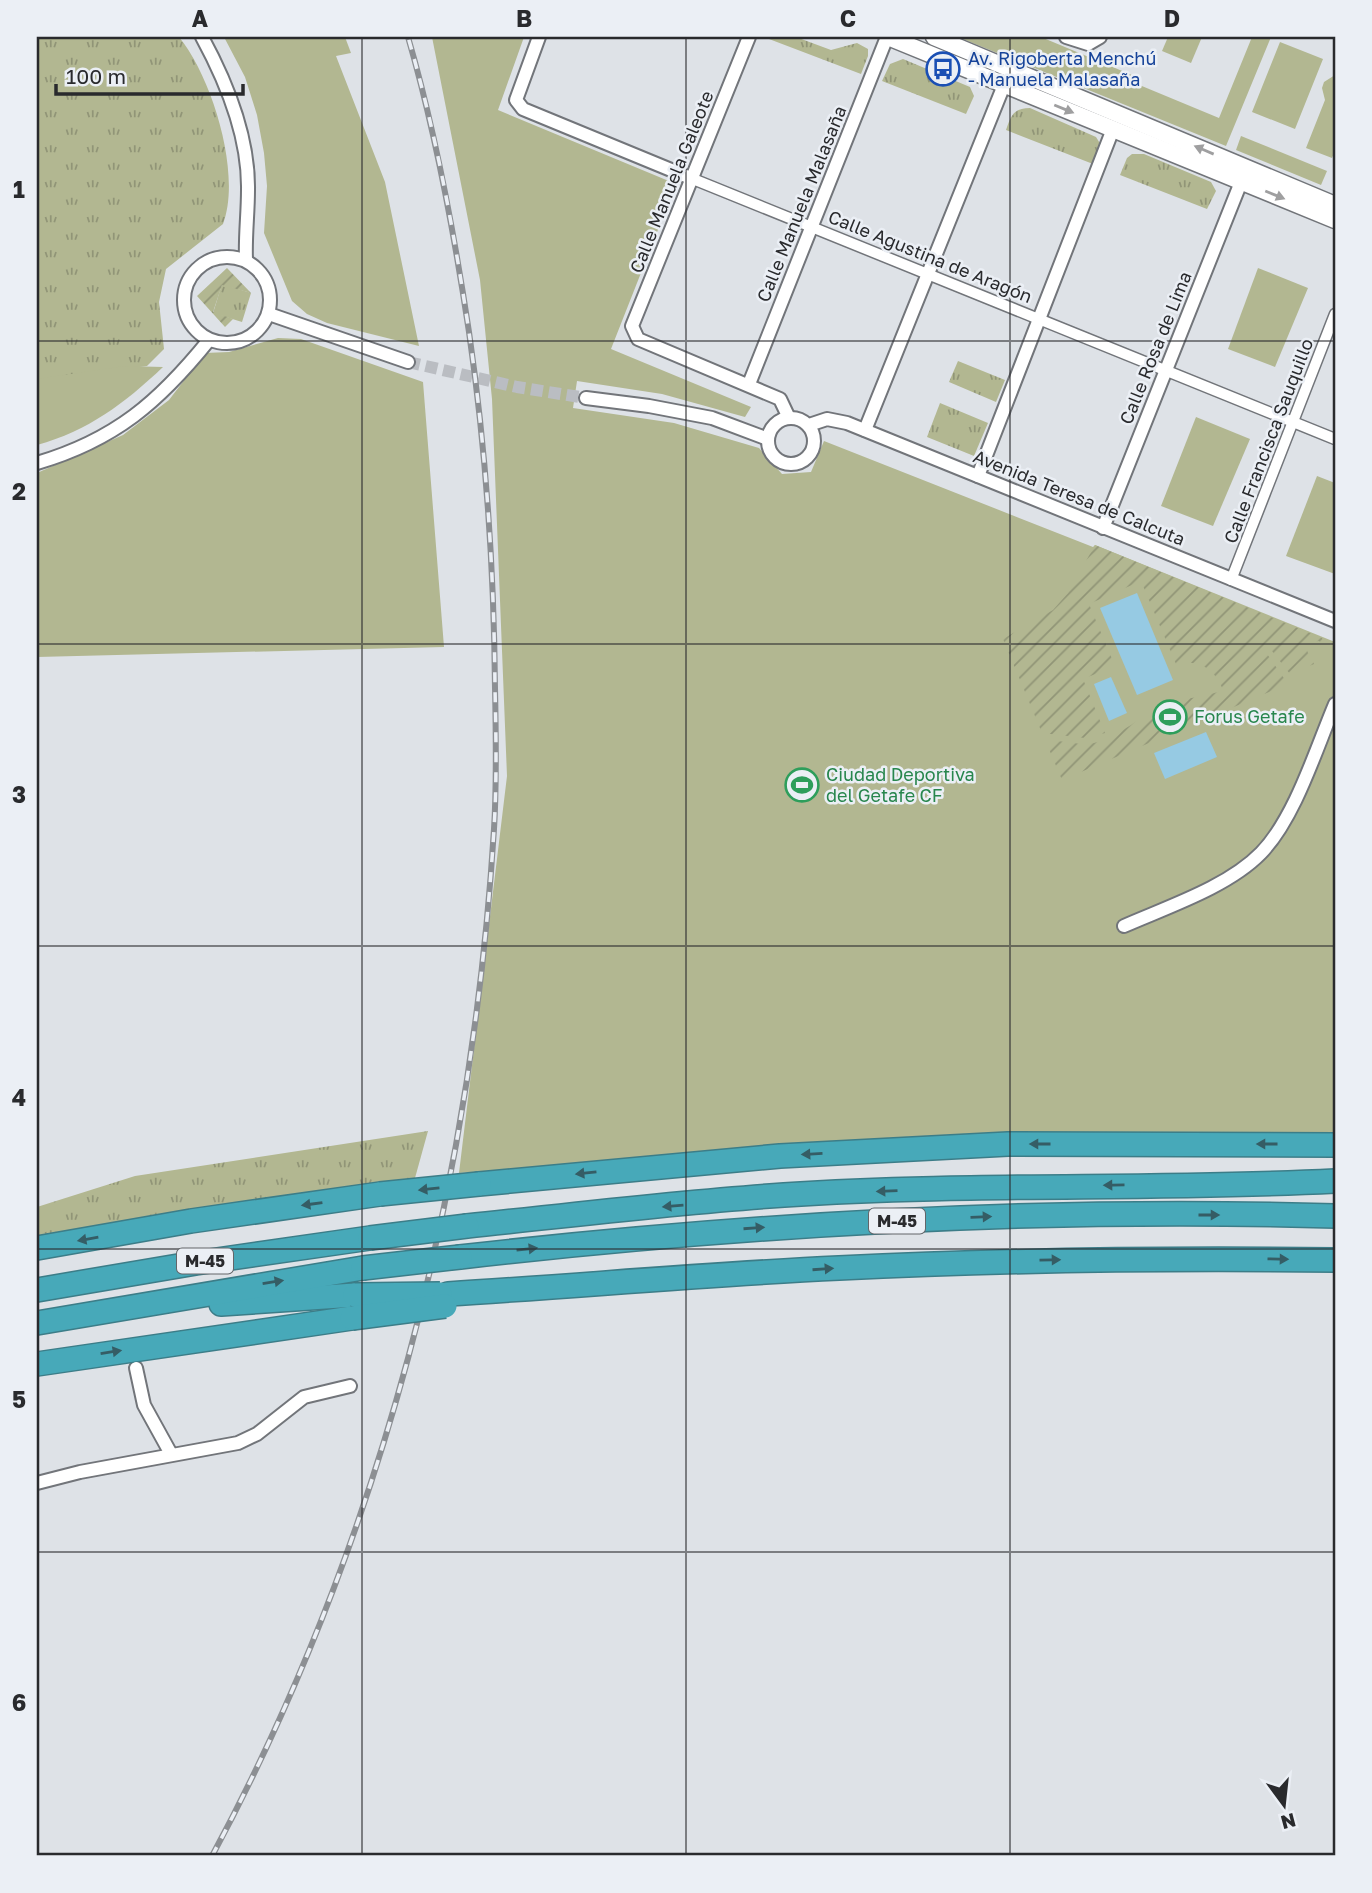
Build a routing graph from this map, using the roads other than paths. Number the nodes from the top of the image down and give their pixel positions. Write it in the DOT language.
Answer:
graph roads {
  1 [pos="202,37"];
  2 [pos="539,37"];
  3 [pos="749,37"];
  4 [pos="887,37"];
  5 [pos="934,37"];
  6 [pos="1066,37"];
  7 [pos="1097,39"];
  8 [pos="1004,85"];
  9 [pos="1113,129"];
  10 [pos="693,179"];
  11 [pos="1241,181"];
  12 [pos="1335,205"];
  13 [pos="1335,220"];
  14 [pos="811,229"];
  15 [pos="246,260"];
  16 [pos="927,274"];
  17 [pos="269,314"];
  18 [pos="1335,314"];
  19 [pos="1040,320"];
  20 [pos="209,340"];
  21 [pos="408,362"];
  22 [pos="1166,370"];
  23 [pos="749,384"];
  24 [pos="586,398"];
  25 [pos="789,418"];
  26 [pos="1293,422"];
  27 [pos="808,425"];
  28 [pos="865,430"];
  29 [pos="768,439"];
  30 [pos="1335,439"];
  31 [pos="37,463"];
  32 [pos="978,476"];
  33 [pos="1103,528"];
  34 [pos="1231,580"];
  35 [pos="1335,621"];
  36 [pos="1335,704"];
  37 [pos="1124,926"];
  38 [pos="1335,1145"];
  39 [pos="1335,1183"];
  40 [pos="1335,1216"];
  41 [pos="37,1248"];
  42 [pos="1335,1260"];
  43 [pos="38,1289"];
  44 [pos="354,1306"];
  45 [pos="37,1323"];
  46 [pos="37,1364"];
  47 [pos="136,1368"];
  48 [pos="350,1386"];
  49 [pos="170,1454"];
  50 [pos="37,1483"];
  1 -- 15 [label="street"];
  2 -- 10 [label="street, Calle Agustina de Aragón"];
  3 -- 10 [label="street, Calle Manuela Galeote"];
  4 -- 8 [label="street"];
  4 -- 14 [label="street, Calle Manuela Malasaña"];
  12 -- 5 [label="street, one-way"];
  6 -- 7 [label="street"];
  8 -- 9 [label="street, one-way"];
  8 -- 16 [label="street"];
  9 -- 11 [label="street"];
  9 -- 19 [label="street"];
  10 -- 14 [label="street, Calle Agustina de Aragón"];
  10 -- 23 [label="street, Calle Manuela Galeote"];
  11 -- 13 [label="street, one-way"];
  11 -- 22 [label="street, Calle Rosa de Lima"];
  14 -- 16 [label="street, Calle Agustina de Aragón"];
  14 -- 23 [label="street, Calle Manuela Malasaña"];
  15 -- 17 [label="street"];
  15 -- 20 [label="street"];
  16 -- 19 [label="street, Calle Agustina de Aragón"];
  16 -- 28 [label="street"];
  17 -- 20 [label="street"];
  17 -- 21 [label="street"];
  18 -- 26 [label="street, Calle Francisca Sauquillo"];
  19 -- 22 [label="street, Calle Agustina de Aragón"];
  19 -- 32 [label="street"];
  20 -- 31 [label="street"];
  22 -- 26 [label="street, Calle Agustina de Aragón"];
  22 -- 33 [label="street, Calle Rosa de Lima"];
  23 -- 25 [label="street"];
  24 -- 29 [label="street"];
  25 -- 27 [label="street"];
  25 -- 29 [label="street"];
  26 -- 30 [label="street, Calle Agustina de Aragón"];
  26 -- 34 [label="street, Calle Francisca Sauquillo"];
  27 -- 28 [label="street, Avenida Teresa de Calcuta"];
  27 -- 29 [label="street"];
  28 -- 32 [label="street, Avenida Teresa de Calcuta"];
  32 -- 33 [label="street, Avenida Teresa de Calcuta"];
  33 -- 34 [label="street, Avenida Teresa de Calcuta"];
  34 -- 35 [label="street, Avenida Teresa de Calcuta"];
  36 -- 37 [label="street"];
  38 -- 41 [label="highway, one-way, bridge"];
  39 -- 43 [label="highway, M-45, one-way, bridge"];
  45 -- 40 [label="highway, M-45, one-way, bridge"];
  44 -- 42 [label="highway, one-way, bridge"];
  44 -- 45 [label="highway"];
  46 -- 44 [label="highway, one-way"];
  47 -- 49 [label="street"];
  48 -- 49 [label="street"];
  49 -- 50 [label="street"];
}
